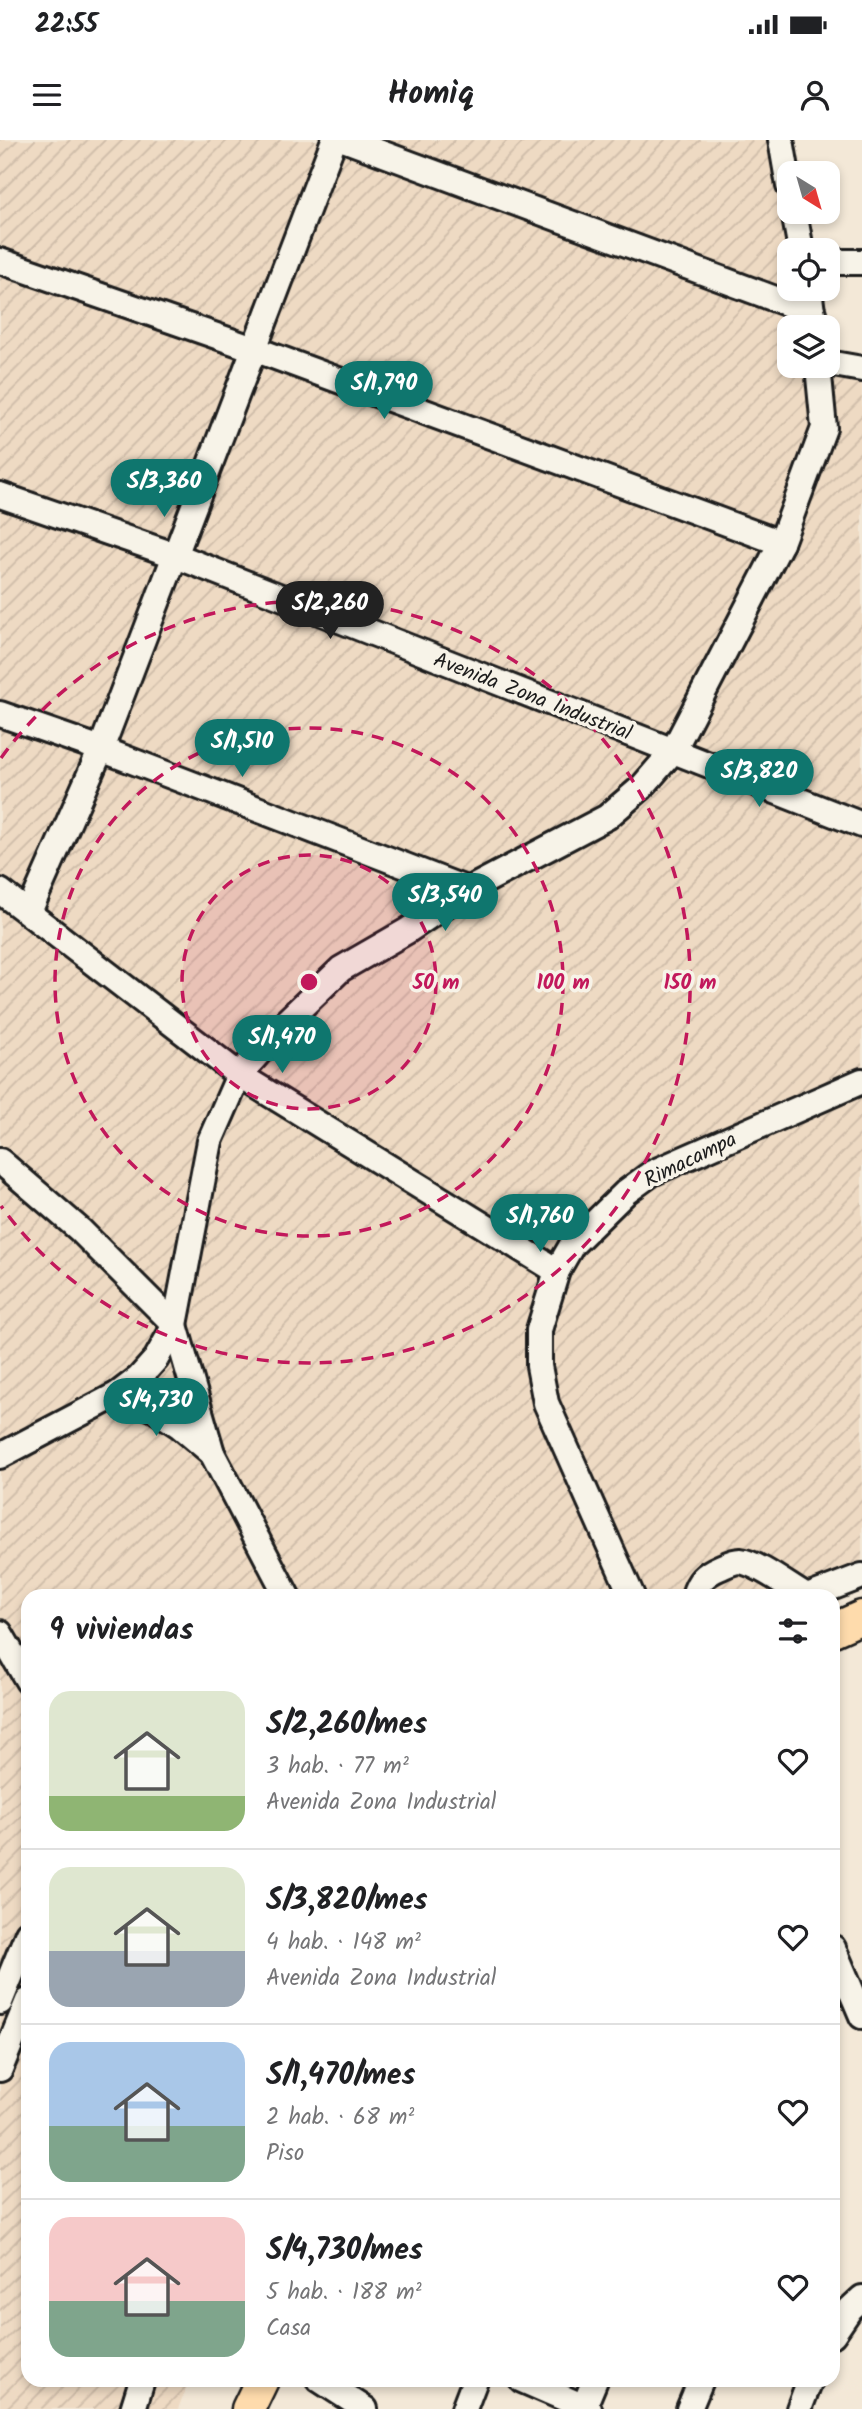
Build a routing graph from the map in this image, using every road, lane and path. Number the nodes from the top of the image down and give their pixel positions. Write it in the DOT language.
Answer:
graph roads {
  1 [pos="334,140"];
  2 [pos="346,140"];
  3 [pos="780,140"];
  4 [pos="784,161"];
  5 [pos="0,261"];
  6 [pos="840,262"];
  7 [pos="862,262"];
  8 [pos="801,315"];
  9 [pos="254,349"];
  10 [pos="840,365"];
  11 [pos="862,369"];
  12 [pos="819,378"];
  13 [pos="0,495"];
  14 [pos="781,543"];
  15 [pos="174,555"];
  16 [pos="0,714"];
  17 [pos="100,749"];
  18 [pos="673,751"];
  19 [pos="862,825"];
  20 [pos="468,890"];
  21 [pos="0,891"];
  22 [pos="29,912"];
  23 [pos="239,1075"];
  24 [pos="862,1081"];
  25 [pos="0,1161"];
  26 [pos="557,1270"];
  27 [pos="175,1325"];
  28 [pos="118,1394"];
  29 [pos="212,1453"];
  30 [pos="0,1456"];
  31 [pos="862,1576"];
  32 [pos="283,1589"];
  33 [pos="629,1589"];
  34 [pos="696,1589"];
  35 [pos="795,1589"];
  36 [pos="827,1589"];
  37 [pos="862,1618"];
  38 [pos="840,1627"];
  39 [pos="0,1633"];
  40 [pos="21,1669"];
  41 [pos="21,1950"];
  42 [pos="840,1965"];
  43 [pos="0,2002"];
  44 [pos="862,2017"];
  45 [pos="21,2018"];
  46 [pos="0,2069"];
  47 [pos="862,2298"];
  48 [pos="840,2324"];
  49 [pos="140,2387"];
  50 [pos="259,2387"];
  51 [pos="331,2387"];
  52 [pos="472,2387"];
  53 [pos="538,2387"];
  54 [pos="592,2387"];
  55 [pos="698,2387"];
  56 [pos="807,2387"];
  57 [pos="585,2408"];
  58 [pos="134,2409"];
  59 [pos="248,2409"];
  60 [pos="365,2409"];
  61 [pos="464,2409"];
  62 [pos="689,2409"];
  63 [pos="799,2409"];
  1 -- 9 [label="street"];
  2 -- 8 [label="street"];
  3 -- 4 [label="street"];
  5 -- 9 [label="street"];
  6 -- 7 [label="street"];
  9 -- 14 [label="street"];
  9 -- 15 [label="street"];
  10 -- 11 [label="street"];
  12 -- 14 [label="street"];
  13 -- 15 [label="street, Avenida Zona Industrial"];
  14 -- 18 [label="street"];
  15 -- 17 [label="street"];
  15 -- 18 [label="street, Avenida Zona Industrial"];
  16 -- 17 [label="street"];
  17 -- 20 [label="street"];
  17 -- 22 [label="street"];
  18 -- 19 [label="street, Avenida Zona Industrial"];
  18 -- 20 [label="street"];
  20 -- 23 [label="street"];
  21 -- 22 [label="street"];
  22 -- 23 [label="street"];
  23 -- 26 [label="street"];
  23 -- 27 [label="street"];
  24 -- 26 [label="street, Rimacampa"];
  25 -- 27 [label="street"];
  26 -- 33 [label="street, Rimacampa"];
  27 -- 28 [label="street"];
  27 -- 29 [label="street"];
  28 -- 29 [label="street"];
  28 -- 30 [label="street"];
  29 -- 32 [label="street"];
  31 -- 36 [label="street"];
  34 -- 35 [label="street"];
  37 -- 38 [label="main road"];
  39 -- 40 [label="street"];
  41 -- 43 [label="street"];
  42 -- 44 [label="street"];
  45 -- 46 [label="street"];
  47 -- 48 [label="street"];
  49 -- 58 [label="street"];
  50 -- 59 [label="main road"];
  51 -- 60 [label="street"];
  52 -- 61 [label="street"];
  53 -- 57 [label="street"];
  54 -- 57 [label="street"];
  55 -- 62 [label="street"];
  56 -- 63 [label="street"];
}
